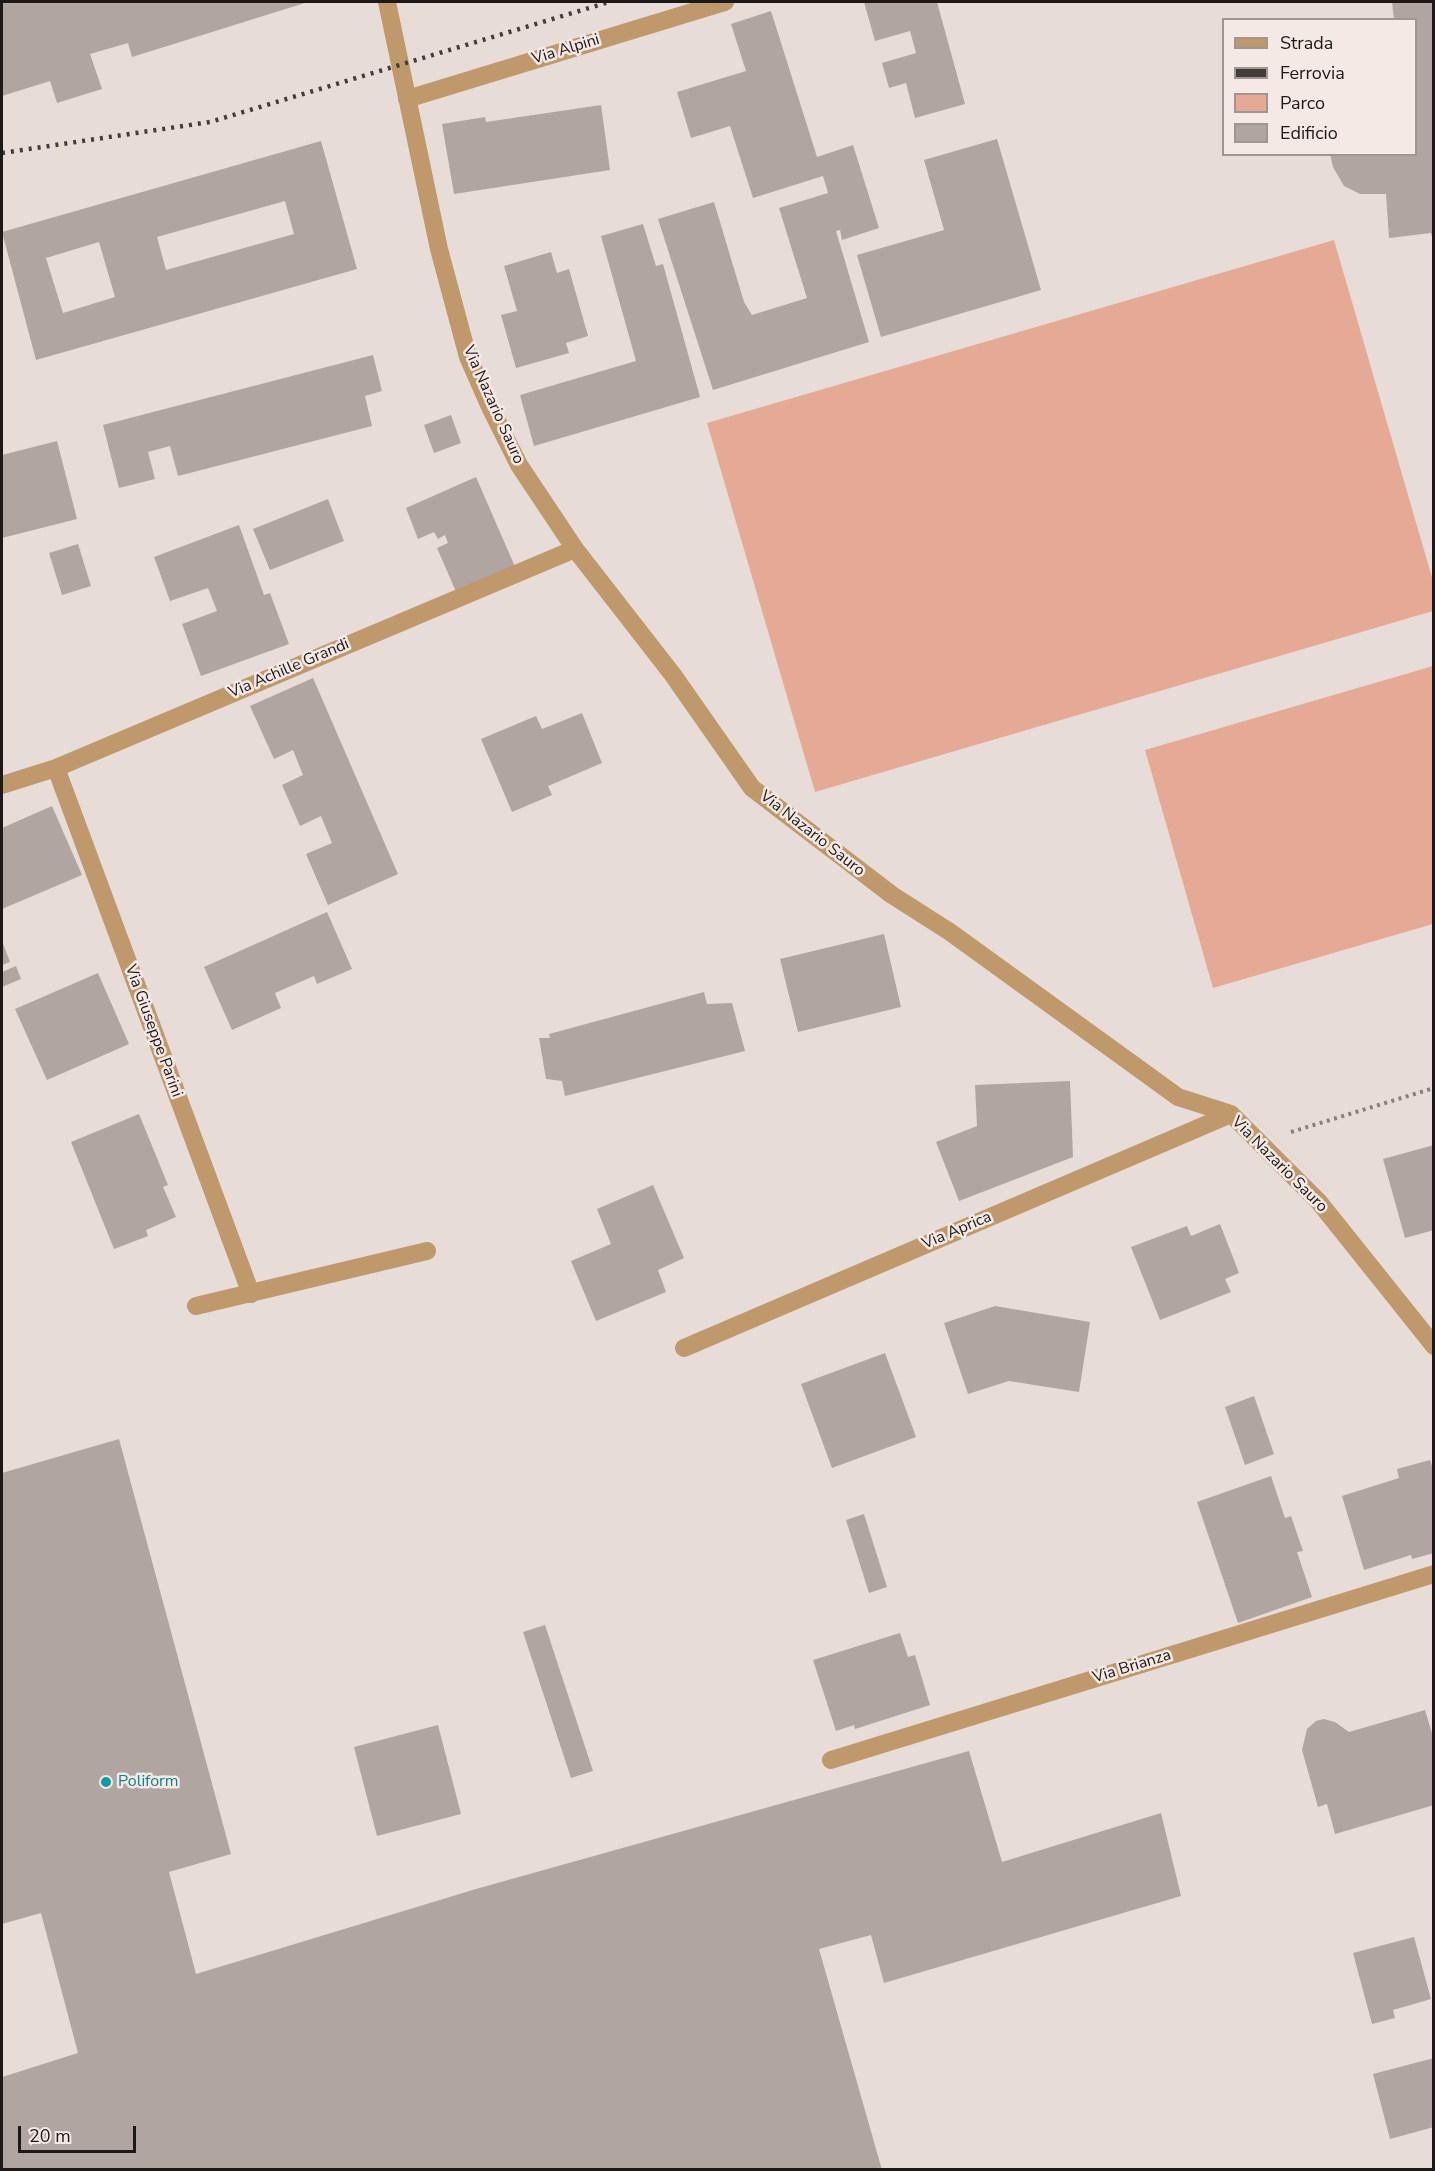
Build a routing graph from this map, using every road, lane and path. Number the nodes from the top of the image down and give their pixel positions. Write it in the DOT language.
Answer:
graph roads {
  1 [pos="387,2"];
  2 [pos="725,2"];
  3 [pos="407,99"];
  4 [pos="575,549"];
  5 [pos="56,768"];
  6 [pos="2,785"];
  7 [pos="1434,1088"];
  8 [pos="1231,1114"];
  9 [pos="1259,1142"];
  10 [pos="427,1251"];
  11 [pos="251,1294"];
  12 [pos="196,1306"];
  13 [pos="1434,1346"];
  14 [pos="684,1348"];
  15 [pos="1434,1574"];
  16 [pos="831,1760"];
  1 -- 3 [label="street, Via Nazario Sauro"];
  2 -- 3 [label="street, Via Alpini"];
  3 -- 4 [label="street, Via Nazario Sauro"];
  4 -- 5 [label="street, Via Achille Grandi"];
  4 -- 8 [label="street, Via Nazario Sauro"];
  5 -- 6 [label="street, Via Achille Grandi"];
  5 -- 11 [label="street, Via Giuseppe Parini"];
  7 -- 9 [label="path"];
  8 -- 9 [label="street, Via Nazario Sauro"];
  8 -- 14 [label="street, Via Aprica"];
  9 -- 13 [label="street, Via Nazario Sauro"];
  10 -- 11 [label="street"];
  11 -- 12 [label="street"];
  15 -- 16 [label="street, Via Brianza"];
}
